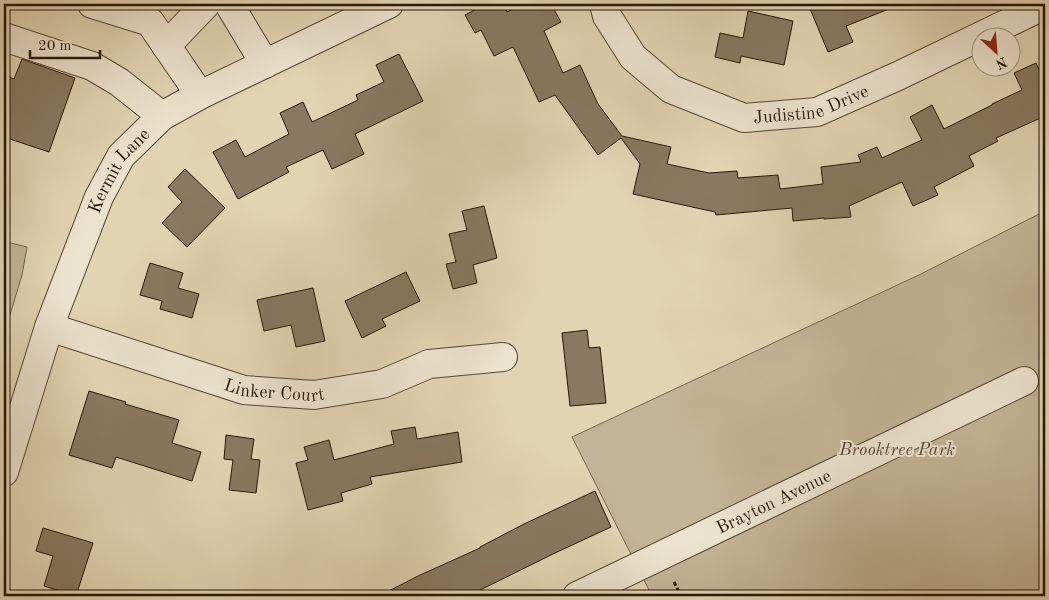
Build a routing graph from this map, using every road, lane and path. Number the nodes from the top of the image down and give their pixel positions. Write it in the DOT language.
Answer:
graph roads {
  1 [pos="92,4"];
  2 [pos="206,4"];
  3 [pos="229,4"];
  4 [pos="389,4"];
  5 [pos="604,4"];
  6 [pos="1045,5"];
  7 [pos="4,37"];
  8 [pos="166,46"];
  9 [pos="265,64"];
  10 [pos="200,95"];
  11 [pos="162,116"];
  12 [pos="49,327"];
  13 [pos="503,358"];
  14 [pos="1024,381"];
  15 [pos="4,472"];
  16 [pos="674,582"];
  17 [pos="577,596"];
  18 [pos="681,596"];
  1 -- 8 [label="street"];
  2 -- 8 [label="street"];
  3 -- 9 [label="street"];
  4 -- 9 [label="street, Kermit Lane"];
  5 -- 6 [label="street, Judistine Drive"];
  7 -- 11 [label="street"];
  8 -- 10 [label="street"];
  9 -- 10 [label="street, Kermit Lane"];
  10 -- 11 [label="street, Kermit Lane"];
  11 -- 12 [label="street, Kermit Lane"];
  12 -- 13 [label="street, Linker Court"];
  12 -- 15 [label="street, Kermit Lane"];
  14 -- 17 [label="street, Brayton Avenue"];
  16 -- 18 [label="path"];
}
